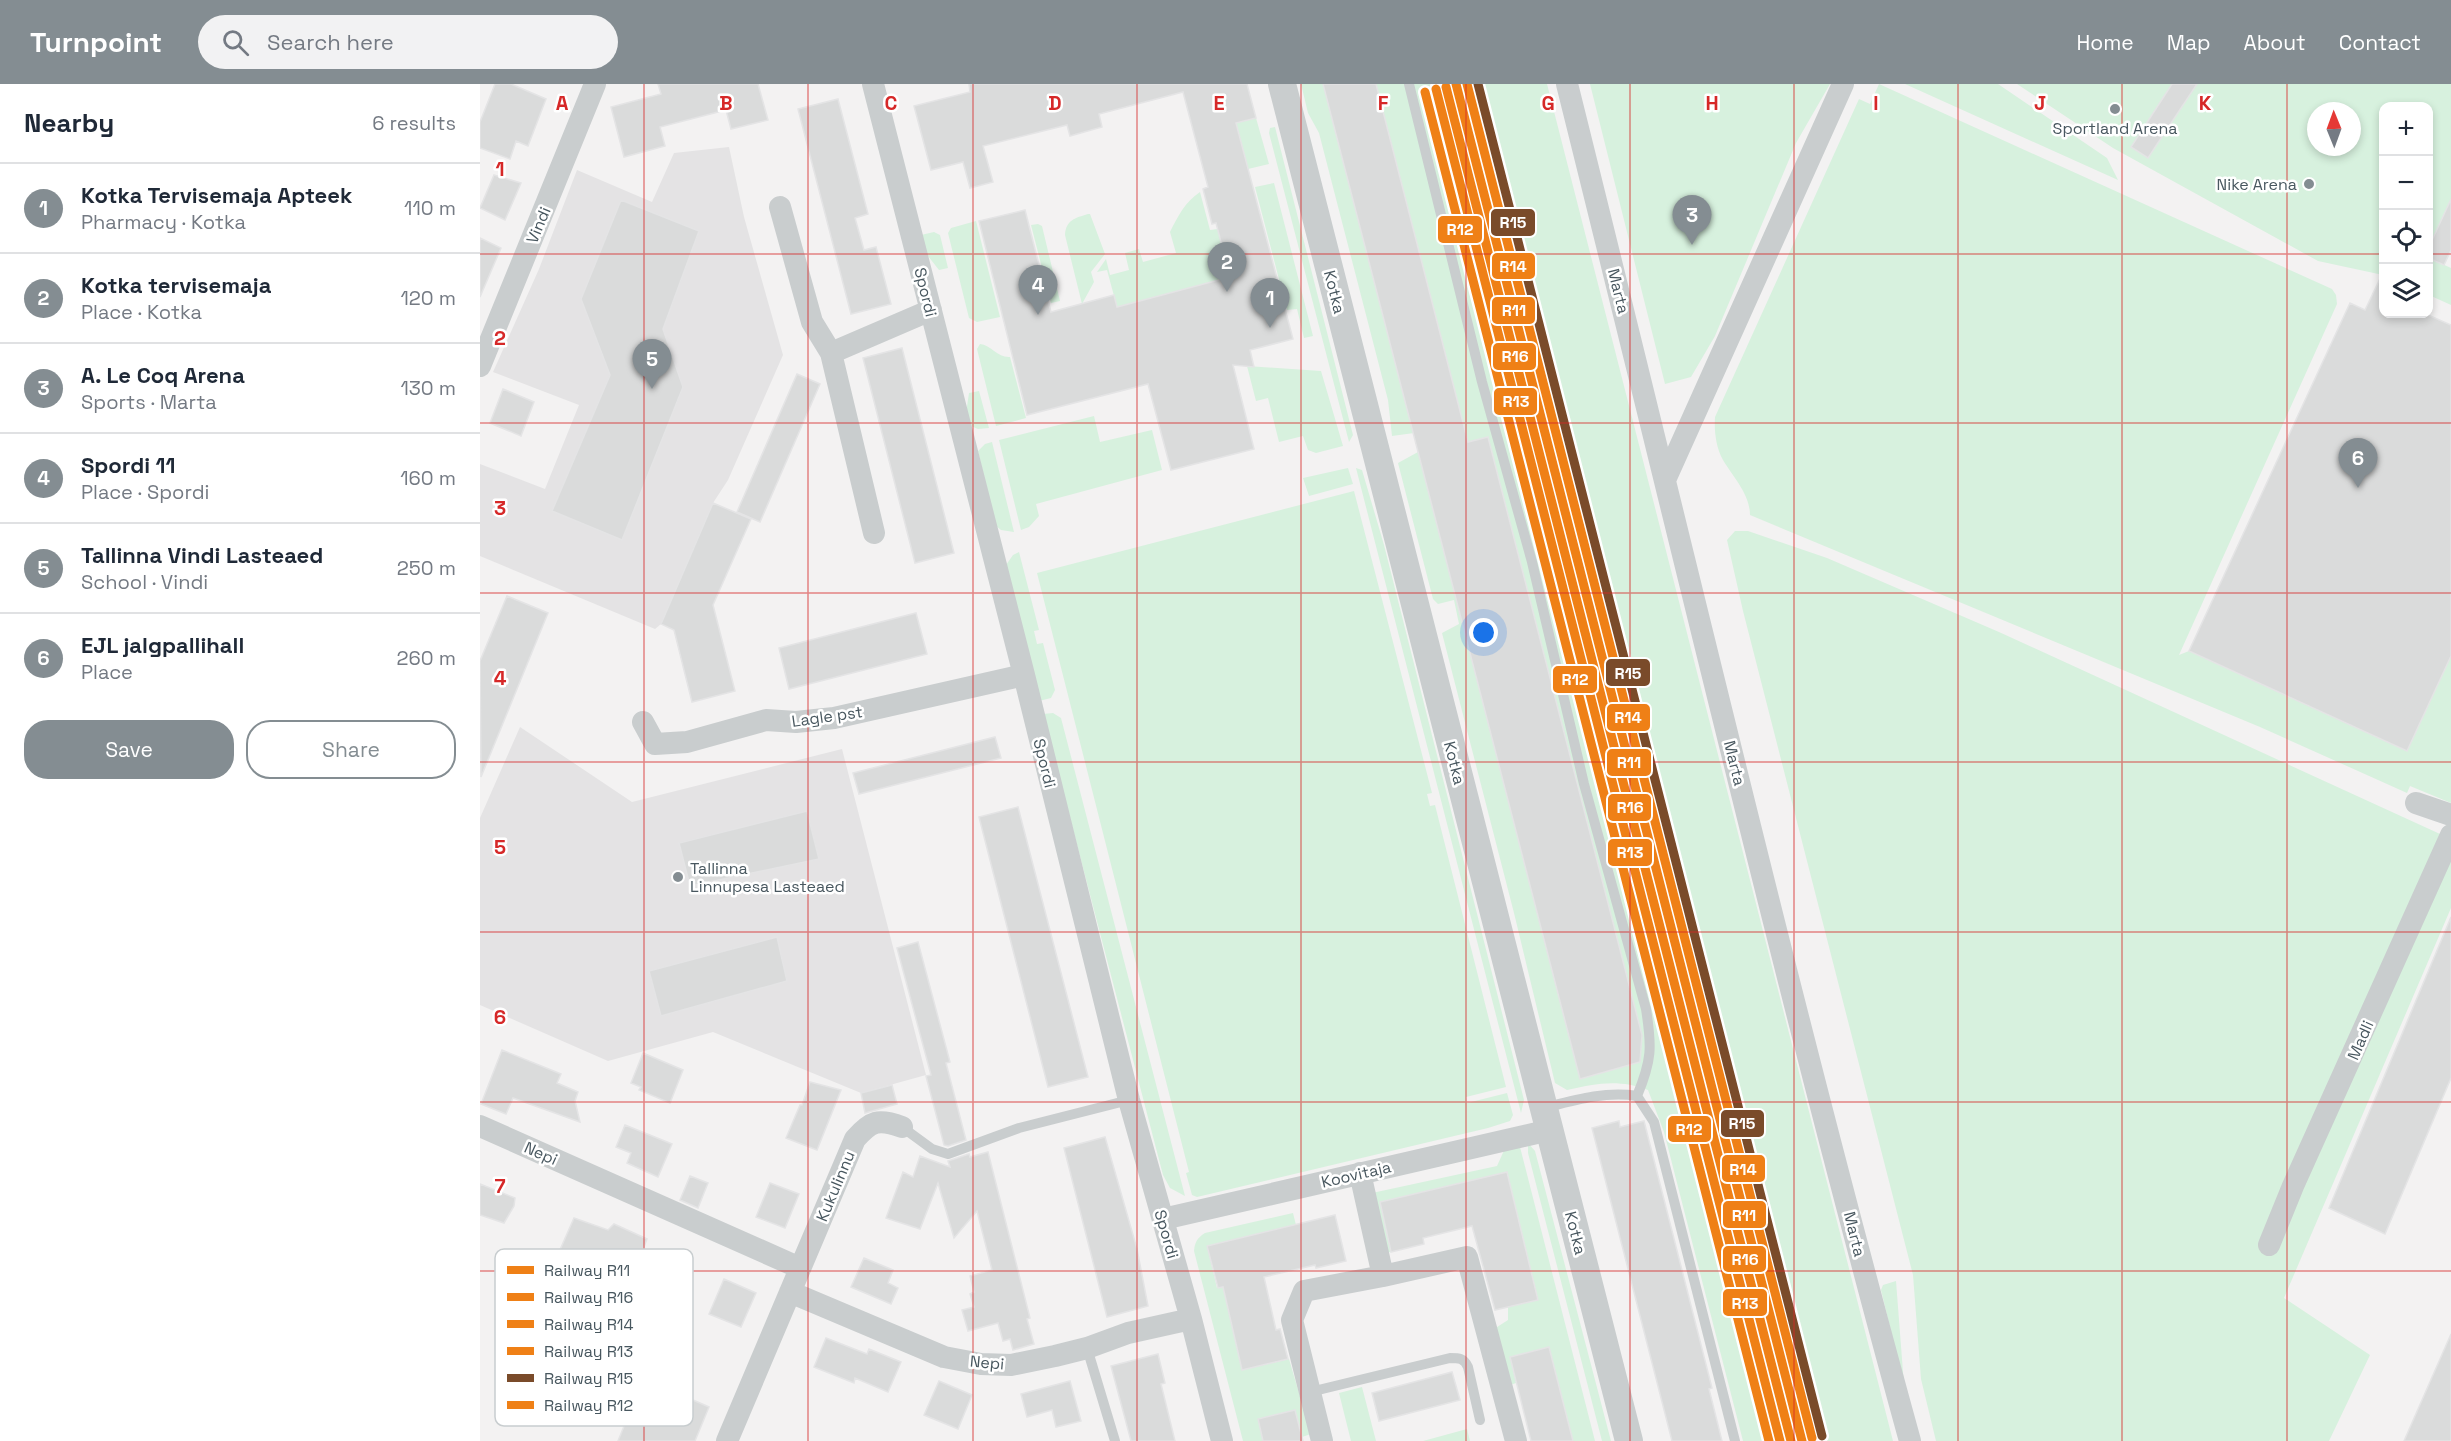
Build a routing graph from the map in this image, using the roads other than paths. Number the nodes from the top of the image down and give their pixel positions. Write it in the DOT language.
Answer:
graph roads {
  1 [pos="595,84"];
  2 [pos="873,84"];
  3 [pos="1282,84"];
  4 [pos="1409,84"];
  5 [pos="1567,84"];
  6 [pos="1843,84"];
  7 [pos="780,207"];
  8 [pos="931,310"];
  9 [pos="831,353"];
  10 [pos="480,366"];
  11 [pos="1665,480"];
  12 [pos="874,533"];
  13 [pos="1024,675"];
  14 [pos="643,722"];
  15 [pos="2416,803"];
  16 [pos="2451,815"];
  17 [pos="2451,835"];
  18 [pos="1637,1096"];
  19 [pos="1129,1100"];
  20 [pos="1547,1119"];
  21 [pos="480,1126"];
  22 [pos="902,1127"];
  23 [pos="1360,1173"];
  24 [pos="1163,1218"];
  25 [pos="2269,1245"];
  26 [pos="800,1268"];
  27 [pos="1383,1276"];
  28 [pos="790,1292"];
  29 [pos="1191,1319"];
  30 [pos="1087,1348"];
  31 [pos="1310,1392"];
  32 [pos="1479,1420"];
  33 [pos="727,1441"];
  34 [pos="1115,1441"];
  35 [pos="1222,1441"];
  36 [pos="1322,1441"];
  37 [pos="1516,1441"];
  38 [pos="1629,1441"];
  39 [pos="1735,1441"];
  40 [pos="1910,1441"];
  1 -- 10 [label="street, Vindi"];
  2 -- 8 [label="street, Spordi"];
  3 -- 20 [label="street, Kotka"];
  4 -- 18 [label="lane"];
  5 -- 11 [label="street, Marta"];
  6 -- 11 [label="street"];
  7 -- 9 [label="street"];
  8 -- 9 [label="street"];
  8 -- 13 [label="street, Spordi"];
  9 -- 12 [label="street"];
  11 -- 40 [label="street, Marta"];
  13 -- 14 [label="street, Lagle pst"];
  13 -- 19 [label="street, Spordi"];
  15 -- 16 [label="street"];
  17 -- 25 [label="street, Madli"];
  18 -- 20 [label="lane"];
  18 -- 39 [label="lane"];
  19 -- 22 [label="lane, Kukulinnu"];
  19 -- 24 [label="street, Spordi"];
  20 -- 23 [label="street, Koovitaja"];
  20 -- 38 [label="street, Kotka"];
  21 -- 26 [label="street, Nepi"];
  22 -- 26 [label="street, Kukulinnu"];
  23 -- 24 [label="street, Koovitaja"];
  23 -- 27 [label="street"];
  24 -- 29 [label="street, Spordi"];
  26 -- 28 [label="street, Kukulinnu"];
  27 -- 31 [label="street"];
  27 -- 37 [label="street"];
  28 -- 30 [label="street, Nepi"];
  28 -- 33 [label="street, Kukulinnu"];
  29 -- 30 [label="street, Nepi"];
  29 -- 35 [label="street, Spordi"];
  30 -- 34 [label="lane"];
  31 -- 32 [label="lane"];
  31 -- 36 [label="street"];
}
